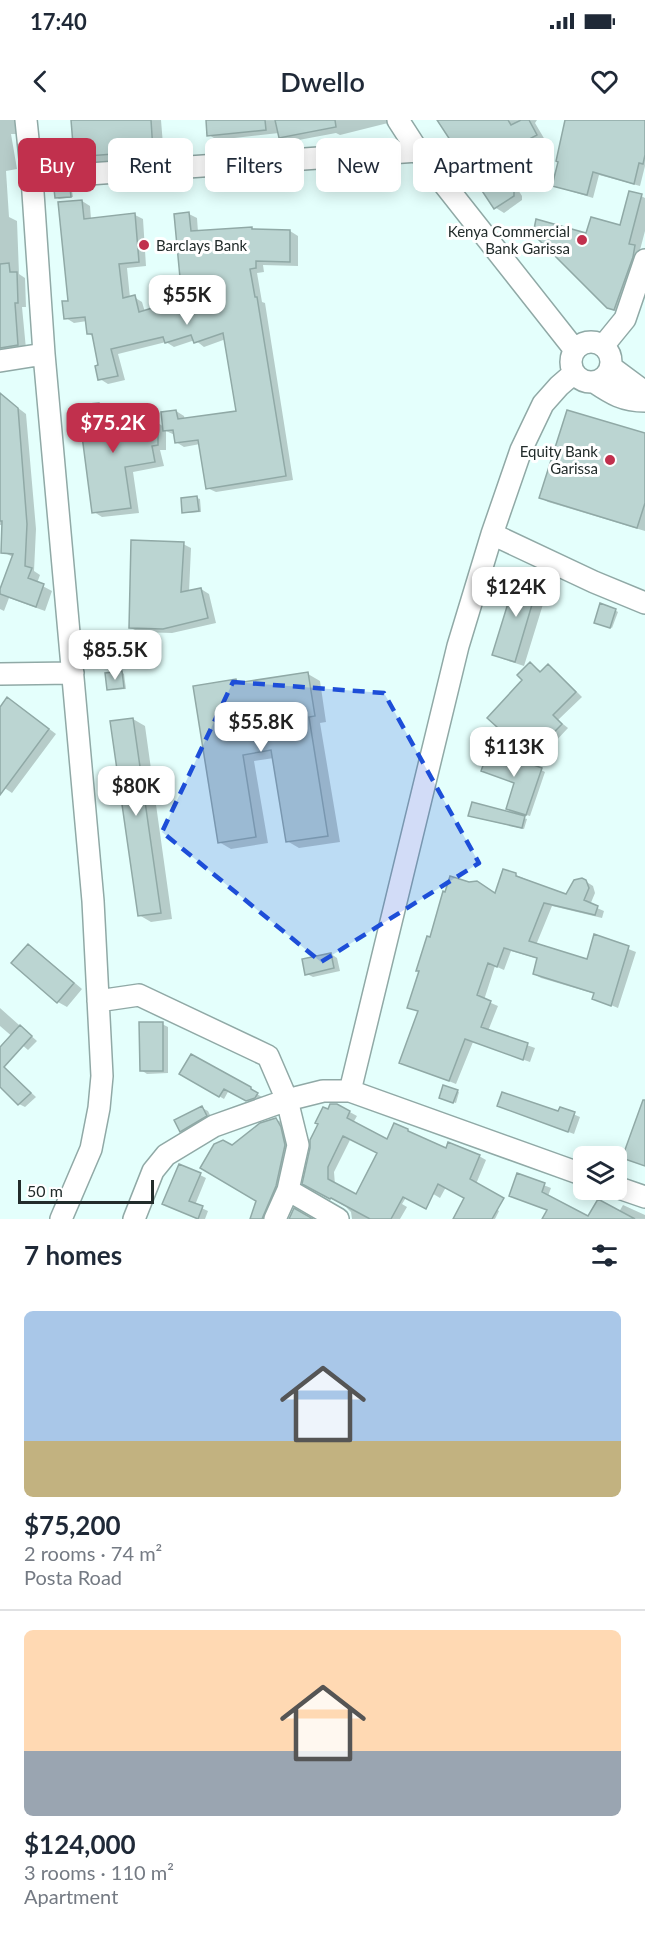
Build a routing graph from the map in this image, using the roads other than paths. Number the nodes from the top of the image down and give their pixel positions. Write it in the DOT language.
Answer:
graph roads {
  1 [pos="26,120"];
  2 [pos="398,120"];
  3 [pos="28,138"];
  4 [pos="413,143"];
  5 [pos="413,151"];
  6 [pos="96,174"];
  7 [pos="33,192"];
  8 [pos="450,192"];
  9 [pos="645,260"];
  10 [pos="603,346"];
  11 [pos="575,350"];
  12 [pos="44,354"];
  13 [pos="0,361"];
  14 [pos="611,367"];
  15 [pos="574,373"];
  16 [pos="594,382"];
  17 [pos="645,396"];
  18 [pos="645,401"];
  19 [pos="492,534"];
  20 [pos="645,603"];
  21 [pos="73,673"];
  22 [pos="0,674"];
  23 [pos="98,1001"];
  24 [pos="351,1091"];
  25 [pos="287,1100"];
  26 [pos="573,1171"];
  27 [pos="288,1190"];
  28 [pos="627,1191"];
  29 [pos="645,1197"];
  30 [pos="64,1218"];
  31 [pos="134,1219"];
  32 [pos="274,1219"];
  33 [pos="338,1219"];
  1 -- 3 [label="street"];
  2 -- 4 [label="street"];
  5 -- 6 [label="street"];
  7 -- 12 [label="street"];
  8 -- 11 [label="street"];
  9 -- 10 [label="street"];
  10 -- 11 [label="street"];
  10 -- 14 [label="street"];
  11 -- 15 [label="street"];
  12 -- 13 [label="street"];
  12 -- 21 [label="street"];
  14 -- 16 [label="street"];
  14 -- 17 [label="street"];
  15 -- 16 [label="street"];
  15 -- 19 [label="street"];
  16 -- 18 [label="street"];
  19 -- 20 [label="street"];
  19 -- 24 [label="street"];
  21 -- 22 [label="street"];
  21 -- 23 [label="street"];
  23 -- 25 [label="street"];
  23 -- 30 [label="street"];
  24 -- 25 [label="street"];
  24 -- 26 [label="street"];
  25 -- 27 [label="street"];
  25 -- 31 [label="street"];
  27 -- 32 [label="street"];
  27 -- 33 [label="street"];
  28 -- 29 [label="street"];
}
